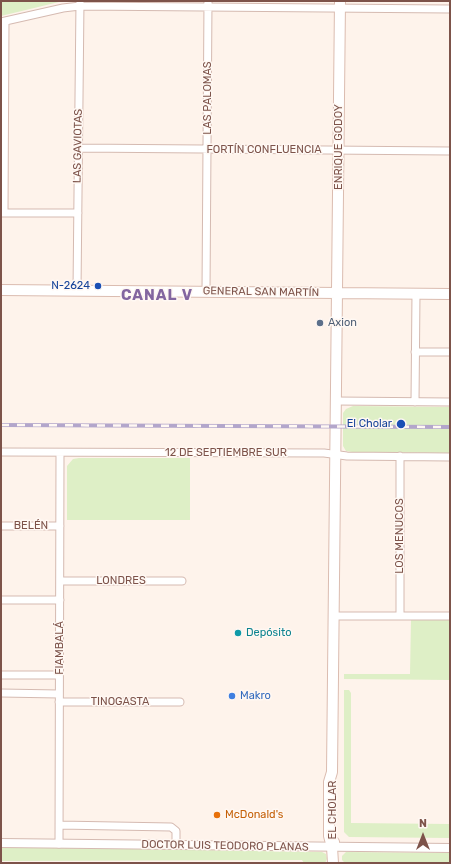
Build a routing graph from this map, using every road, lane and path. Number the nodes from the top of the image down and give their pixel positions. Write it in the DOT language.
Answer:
graph roads {
  1 [pos="80,4"];
  2 [pos="208,4"];
  3 [pos="340,5"];
  4 [pos="450,9"];
  5 [pos="3,22"];
  6 [pos="78,148"];
  7 [pos="207,149"];
  8 [pos="338,150"];
  9 [pos="450,151"];
  10 [pos="3,213"];
  11 [pos="78,213"];
  12 [pos="1,290"];
  13 [pos="77,290"];
  14 [pos="206,292"];
  15 [pos="337,293"];
  16 [pos="416,293"];
  17 [pos="450,294"];
  18 [pos="416,352"];
  19 [pos="450,352"];
  20 [pos="336,401"];
  21 [pos="415,402"];
  22 [pos="450,402"];
  23 [pos="1,452"];
  24 [pos="60,453"];
  25 [pos="336,455"];
  26 [pos="400,456"];
  27 [pos="450,457"];
  28 [pos="1,526"];
  29 [pos="60,526"];
  30 [pos="60,581"];
  31 [pos="182,581"];
  32 [pos="1,600"];
  33 [pos="60,600"];
  34 [pos="334,616"];
  35 [pos="400,616"];
  36 [pos="450,616"];
  37 [pos="1,675"];
  38 [pos="59,675"];
  39 [pos="1,693"];
  40 [pos="59,694"];
  41 [pos="59,702"];
  42 [pos="180,702"];
  43 [pos="59,825"];
  44 [pos="1,843"];
  45 [pos="59,844"];
  46 [pos="176,845"];
  47 [pos="332,847"];
  48 [pos="450,848"];
  49 [pos="333,863"];
  1 -- 2 [label="street"];
  1 -- 5 [label="street"];
  1 -- 6 [label="street, LAS GAVIOTAS"];
  2 -- 3 [label="street"];
  2 -- 7 [label="street, LAS PALOMAS"];
  3 -- 4 [label="street"];
  3 -- 8 [label="main road, ENRIQUE GODOY"];
  5 -- 10 [label="street"];
  6 -- 7 [label="street, FORTÍN CONFLUENCIA"];
  6 -- 11 [label="street, LAS GAVIOTAS"];
  7 -- 8 [label="street, FORTÍN CONFLUENCIA"];
  7 -- 14 [label="street, LAS PALOMAS"];
  8 -- 9 [label="street, FORTÍN CONFLUENCIA"];
  8 -- 15 [label="main road, ENRIQUE GODOY"];
  10 -- 11 [label="street"];
  11 -- 13 [label="street, LAS GAVIOTAS"];
  12 -- 13 [label="main road, GENERAL SAN MARTÍN"];
  13 -- 14 [label="main road, GENERAL SAN MARTÍN"];
  14 -- 15 [label="main road, GENERAL SAN MARTÍN"];
  15 -- 16 [label="main road, GENERAL SAN MARTÍN"];
  15 -- 20 [label="main road, EL CHOLAR"];
  16 -- 17 [label="main road, GENERAL SAN MARTÍN"];
  16 -- 18 [label="street"];
  18 -- 19 [label="street"];
  18 -- 21 [label="street"];
  20 -- 21 [label="street"];
  20 -- 25 [label="main road, EL CHOLAR"];
  21 -- 22 [label="street"];
  23 -- 24 [label="street, 12 DE SEPTIEMBRE SUR"];
  24 -- 25 [label="street, 12 DE SEPTIEMBRE SUR"];
  24 -- 29 [label="street, FIAMBALÁ"];
  25 -- 26 [label="street, 12 DE SEPTIEMBRE SUR"];
  25 -- 34 [label="main road, EL CHOLAR"];
  26 -- 27 [label="street, 12 DE SEPTIEMBRE SUR"];
  26 -- 35 [label="street, LOS MENUCOS"];
  28 -- 29 [label="street, BELÉN"];
  29 -- 30 [label="street, FIAMBALÁ"];
  30 -- 31 [label="street, LONDRES"];
  30 -- 33 [label="street, FIAMBALÁ"];
  32 -- 33 [label="street"];
  33 -- 38 [label="street, FIAMBALÁ"];
  34 -- 35 [label="street"];
  34 -- 47 [label="main road, EL CHOLAR"];
  35 -- 36 [label="street"];
  37 -- 38 [label="street"];
  38 -- 40 [label="street, FIAMBALÁ"];
  39 -- 40 [label="street"];
  40 -- 41 [label="street, FIAMBALÁ"];
  41 -- 42 [label="street, TINOGASTA"];
  41 -- 43 [label="street, FIAMBALÁ"];
  43 -- 45 [label="street, FIAMBALÁ"];
  43 -- 46 [label="street"];
  44 -- 45 [label="street, DOCTOR LUIS TEODORO PLANAS"];
  45 -- 46 [label="street, DOCTOR LUIS TEODORO PLANAS"];
  46 -- 47 [label="street, DOCTOR LUIS TEODORO PLANAS"];
  47 -- 48 [label="street, DOCTOR LUIS TEODORO PLANAS"];
  47 -- 49 [label="main road, EL CHOLAR"];
}
